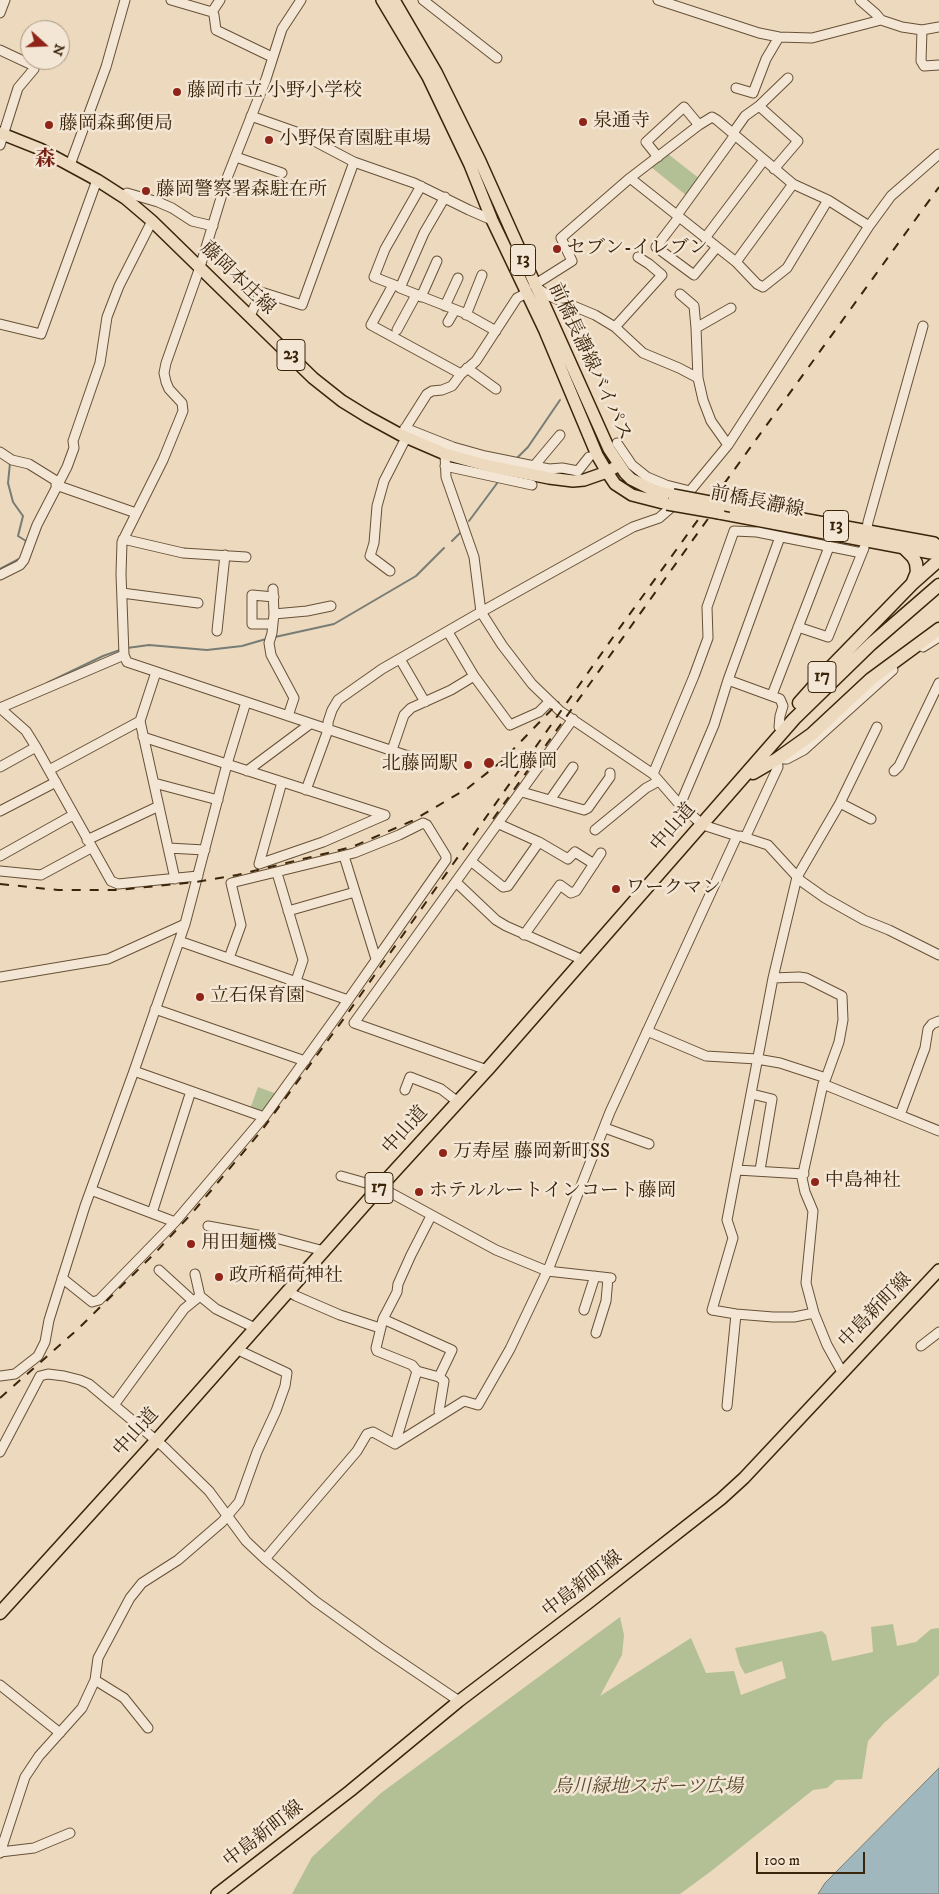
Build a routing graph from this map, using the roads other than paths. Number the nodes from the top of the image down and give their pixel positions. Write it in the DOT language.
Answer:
graph roads {
  1 [pos="5,0"];
  2 [pos="125,0"];
  3 [pos="171,0"];
  4 [pos="220,0"];
  5 [pos="301,0"];
  6 [pos="382,0"];
  7 [pos="394,0"];
  8 [pos="423,0"];
  9 [pos="658,0"];
  10 [pos="860,0"];
  11 [pos="212,12"];
  12 [pos="0,13"];
  13 [pos="881,20"];
  14 [pos="939,27"];
  15 [pos="922,30"];
  16 [pos="779,37"];
  17 [pos="0,50"];
  18 [pos="272,57"];
  19 [pos="497,58"];
  20 [pos="939,65"];
  21 [pos="788,78"];
  22 [pos="736,88"];
  23 [pos="759,106"];
  24 [pos="251,116"];
  25 [pos="699,125"];
  26 [pos="734,134"];
  27 [pos="1,138"];
  28 [pos="939,154"];
  29 [pos="236,157"];
  30 [pos="658,157"];
  31 [pos="764,160"];
  32 [pos="354,162"];
  33 [pos="70,165"];
  34 [pos="774,169"];
  35 [pos="282,173"];
  36 [pos="630,178"];
  37 [pos="97,180"];
  38 [pos="793,184"];
  39 [pos="420,186"];
  40 [pos="123,197"];
  41 [pos="445,198"];
  42 [pos="828,200"];
  43 [pos="678,216"];
  44 [pos="152,220"];
  45 [pos="492,220"];
  46 [pos="213,226"];
  47 [pos="869,226"];
  48 [pos="705,238"];
  49 [pos="717,247"];
  50 [pos="638,257"];
  51 [pos="437,261"];
  52 [pos="736,262"];
  53 [pos="200,267"];
  54 [pos="482,275"];
  55 [pos="458,278"];
  56 [pos="396,286"];
  57 [pos="531,289"];
  58 [pos="680,294"];
  59 [pos="418,296"];
  60 [pos="445,306"];
  61 [pos="730,308"];
  62 [pos="455,310"];
  63 [pos="466,315"];
  64 [pos="250,316"];
  65 [pos="448,322"];
  66 [pos="0,324"];
  67 [pos="923,326"];
  68 [pos="615,327"];
  69 [pos="696,328"];
  70 [pos="398,330"];
  71 [pos="496,331"];
  72 [pos="464,371"];
  73 [pos="698,378"];
  74 [pos="496,390"];
  75 [pos="404,434"];
  76 [pos="560,435"];
  77 [pos="618,443"];
  78 [pos="728,445"];
  79 [pos="0,452"];
  80 [pos="589,457"];
  81 [pos="445,460"];
  82 [pos="619,465"];
  83 [pos="534,466"];
  84 [pos="606,472"];
  85 [pos="57,484"];
  86 [pos="532,484"];
  87 [pos="690,491"];
  88 [pos="670,500"];
  89 [pos="136,513"];
  90 [pos="780,537"];
  91 [pos="123,539"];
  92 [pos="865,542"];
  93 [pos="829,547"];
  94 [pos="903,547"];
  95 [pos="939,547"];
  96 [pos="939,553"];
  97 [pos="225,555"];
  98 [pos="246,557"];
  99 [pos="939,560"];
  100 [pos="390,572"];
  101 [pos="0,575"];
  102 [pos="912,584"];
  103 [pos="939,585"];
  104 [pos="122,593"];
  105 [pos="939,595"];
  106 [pos="198,603"];
  107 [pos="331,606"];
  108 [pos="481,612"];
  109 [pos="274,614"];
  110 [pos="273,624"];
  111 [pos="798,627"];
  112 [pos="939,629"];
  113 [pos="217,631"];
  114 [pos="448,632"];
  115 [pos="939,637"];
  116 [pos="124,655"];
  117 [pos="400,659"];
  118 [pos="156,672"];
  119 [pos="474,676"];
  120 [pos="728,680"];
  121 [pos="939,683"];
  122 [pos="772,695"];
  123 [pos="246,702"];
  124 [pos="424,702"];
  125 [pos="549,702"];
  126 [pos="0,708"];
  127 [pos="288,716"];
  128 [pos="574,719"];
  129 [pos="140,721"];
  130 [pos="310,724"];
  131 [pos="779,727"];
  132 [pos="877,727"];
  133 [pos="328,730"];
  134 [pos="143,737"];
  135 [pos="36,747"];
  136 [pos="392,750"];
  137 [pos="777,759"];
  138 [pos="424,761"];
  139 [pos="758,762"];
  140 [pos="227,764"];
  141 [pos="0,767"];
  142 [pos="573,767"];
  143 [pos="49,770"];
  144 [pos="248,771"];
  145 [pos="894,771"];
  146 [pos="610,774"];
  147 [pos="656,777"];
  148 [pos="742,779"];
  149 [pos="56,782"];
  150 [pos="282,782"];
  151 [pos="154,783"];
  152 [pos="306,790"];
  153 [pos="522,792"];
  154 [pos="218,800"];
  155 [pos="550,800"];
  156 [pos="840,803"];
  157 [pos="680,805"];
  158 [pos="159,806"];
  159 [pos="0,811"];
  160 [pos="73,815"];
  161 [pos="871,819"];
  162 [pos="499,824"];
  163 [pos="702,825"];
  164 [pos="596,830"];
  165 [pos="741,837"];
  166 [pos="539,842"];
  167 [pos="89,844"];
  168 [pos="168,848"];
  169 [pos="204,850"];
  170 [pos="601,853"];
  171 [pos="0,856"];
  172 [pos="344,856"];
  173 [pos="472,862"];
  174 [pos="594,864"];
  175 [pos="0,871"];
  176 [pos="277,873"];
  177 [pos="198,876"];
  178 [pos="797,877"];
  179 [pos="175,879"];
  180 [pos="457,883"];
  181 [pos="355,892"];
  182 [pos="288,911"];
  183 [pos="184,924"];
  184 [pos="524,934"];
  185 [pos="179,941"];
  186 [pos="939,955"];
  187 [pos="229,958"];
  188 [pos="376,959"];
  189 [pos="583,960"];
  190 [pos="0,978"];
  191 [pos="773,978"];
  192 [pos="296,981"];
  193 [pos="348,1000"];
  194 [pos="156,1009"];
  195 [pos="939,1021"];
  196 [pos="647,1031"];
  197 [pos="757,1059"];
  198 [pos="305,1061"];
  199 [pos="487,1070"];
  200 [pos="134,1071"];
  201 [pos="825,1081"];
  202 [pos="405,1090"];
  203 [pos="191,1091"];
  204 [pos="752,1094"];
  205 [pos="458,1102"];
  206 [pos="900,1115"];
  207 [pos="264,1117"];
  208 [pos="605,1128"];
  209 [pos="939,1131"];
  210 [pos="649,1144"];
  211 [pos="737,1170"];
  212 [pos="760,1170"];
  213 [pos="804,1174"];
  214 [pos="341,1176"];
  215 [pos="380,1187"];
  216 [pos="91,1190"];
  217 [pos="152,1213"];
  218 [pos="431,1216"];
  219 [pos="175,1222"];
  220 [pos="208,1226"];
  221 [pos="324,1251"];
  222 [pos="159,1270"];
  223 [pos="547,1271"];
  224 [pos="939,1271"];
  225 [pos="195,1274"];
  226 [pos="595,1276"];
  227 [pos="62,1278"];
  228 [pos="288,1291"];
  229 [pos="197,1298"];
  230 [pos="584,1310"];
  231 [pos="814,1313"];
  232 [pos="736,1314"];
  233 [pos="382,1324"];
  234 [pos="255,1328"];
  235 [pos="939,1332"];
  236 [pos="596,1333"];
  237 [pos="921,1346"];
  238 [pos="236,1349"];
  239 [pos="29,1363"];
  240 [pos="417,1371"];
  241 [pos="842,1372"];
  242 [pos="0,1376"];
  243 [pos="40,1376"];
  244 [pos="440,1377"];
  245 [pos="114,1406"];
  246 [pos="727,1406"];
  247 [pos="443,1414"];
  248 [pos="156,1440"];
  249 [pos="395,1444"];
  250 [pos="0,1452"];
  251 [pos="227,1516"];
  252 [pos="265,1559"];
  253 [pos="0,1613"];
  254 [pos="94,1680"];
  255 [pos="0,1685"];
  256 [pos="459,1701"];
  257 [pos="148,1728"];
  258 [pos="60,1733"];
  259 [pos="70,1833"];
  260 [pos="0,1852"];
  261 [pos="217,1894"];
  1 -- 12 [label="street"];
  2 -- 33 [label="street"];
  3 -- 11 [label="street"];
  4 -- 11 [label="street"];
  5 -- 18 [label="street"];
  6 -- 45 [label="main road, 前橋長瀞線バイパス / 13"];
  7 -- 57 [label="main road, 前橋長瀞線バイパス / 13"];
  8 -- 19 [label="street"];
  9 -- 16 [label="street"];
  10 -- 13 [label="street"];
  11 -- 18 [label="street"];
  13 -- 15 [label="street"];
  13 -- 16 [label="street"];
  14 -- 15 [label="street"];
  15 -- 20 [label="street"];
  16 -- 22 [label="street"];
  17 -- 27 [label="street"];
  18 -- 24 [label="street"];
  21 -- 23 [label="street"];
  23 -- 26 [label="street"];
  23 -- 34 [label="street"];
  24 -- 29 [label="street"];
  24 -- 32 [label="street"];
  25 -- 26 [label="street"];
  25 -- 30 [label="street"];
  25 -- 30 [label="street"];
  26 -- 31 [label="street"];
  26 -- 43 [label="street"];
  27 -- 33 [label="main road, 藤岡本庄線 / 23"];
  28 -- 47 [label="street"];
  29 -- 35 [label="street"];
  29 -- 46 [label="street"];
  30 -- 36 [label="street"];
  31 -- 34 [label="street"];
  31 -- 48 [label="street"];
  32 -- 39 [label="street"];
  32 -- 64 [label="street"];
  33 -- 37 [label="main road, 藤岡本庄線 / 23"];
  34 -- 38 [label="street"];
  36 -- 43 [label="street"];
  36 -- 57 [label="street"];
  37 -- 40 [label="main road, 藤岡本庄線 / 23"];
  37 -- 66 [label="street"];
  38 -- 42 [label="street"];
  38 -- 52 [label="street"];
  39 -- 41 [label="street"];
  39 -- 56 [label="street"];
  40 -- 44 [label="main road, 藤岡本庄線 / 23"];
  40 -- 46 [label="street"];
  41 -- 45 [label="street"];
  41 -- 56 [label="street"];
  42 -- 47 [label="street"];
  42 -- 52 [label="street"];
  43 -- 48 [label="street"];
  43 -- 49 [label="street"];
  44 -- 53 [label="main road, 藤岡本庄線 / 23"];
  44 -- 85 [label="street"];
  45 -- 57 [label="main road, 前橋長瀞線バイパス / 13"];
  46 -- 53 [label="street"];
  47 -- 78 [label="street"];
  48 -- 49 [label="street"];
  49 -- 52 [label="street"];
  50 -- 68 [label="street"];
  51 -- 59 [label="street"];
  53 -- 64 [label="main road, 藤岡本庄線 / 23"];
  53 -- 89 [label="street"];
  54 -- 63 [label="street"];
  55 -- 60 [label="street"];
  56 -- 59 [label="street"];
  56 -- 72 [label="street"];
  57 -- 68 [label="street"];
  57 -- 71 [label="street"];
  57 -- 82 [label="main road, 前橋長瀞線バイパス / 13"];
  57 -- 84 [label="main road, 前橋長瀞線バイパス / 13"];
  58 -- 69 [label="street"];
  59 -- 60 [label="street"];
  59 -- 70 [label="street"];
  60 -- 62 [label="street"];
  61 -- 69 [label="street"];
  62 -- 63 [label="street"];
  62 -- 65 [label="street"];
  63 -- 71 [label="street"];
  64 -- 75 [label="main road, 藤岡本庄線 / 23"];
  67 -- 92 [label="street"];
  68 -- 73 [label="street"];
  69 -- 73 [label="street"];
  71 -- 72 [label="street"];
  72 -- 74 [label="street"];
  72 -- 75 [label="street"];
  73 -- 78 [label="street"];
  75 -- 81 [label="main road, 藤岡本庄線 / 23"];
  75 -- 83 [label="street"];
  75 -- 100 [label="street"];
  76 -- 83 [label="street"];
  77 -- 87 [label="street"];
  78 -- 87 [label="street"];
  79 -- 85 [label="street"];
  80 -- 83 [label="street"];
  81 -- 84 [label="main road, 藤岡本庄線 / 23"];
  81 -- 86 [label="street"];
  81 -- 108 [label="street"];
  82 -- 84 [label="main road, 藤岡本庄線 / 23"];
  82 -- 88 [label="main road, 前橋長瀞線バイパス / 13"];
  84 -- 88 [label="main road, 前橋長瀞線 / 13"];
  85 -- 89 [label="street"];
  85 -- 101 [label="street"];
  87 -- 108 [label="street"];
  88 -- 92 [label="main road, 前橋長瀞線 / 13, bridge"];
  88 -- 92 [label="main road, 前橋長瀞線 / 13, bridge"];
  89 -- 91 [label="street"];
  90 -- 93 [label="street"];
  90 -- 120 [label="street"];
  90 -- 147 [label="street"];
  91 -- 97 [label="street"];
  91 -- 104 [label="street"];
  92 -- 93 [label="street"];
  92 -- 94 [label="main road, 前橋長瀞線 / 13"];
  92 -- 95 [label="main road, 前橋長瀞線 / 13"];
  92 -- 111 [label="street"];
  93 -- 111 [label="street"];
  94 -- 96 [label="main road, 前橋長瀞線 / 13"];
  94 -- 102 [label="highway"];
  97 -- 98 [label="street"];
  97 -- 113 [label="street"];
  99 -- 102 [label="highway, 17"];
  102 -- 131 [label="highway, 17"];
  103 -- 139 [label="highway, 中山道 / 17"];
  104 -- 106 [label="street"];
  104 -- 116 [label="street"];
  105 -- 139 [label="highway, 中山道 / 17"];
  107 -- 109 [label="street"];
  108 -- 114 [label="street"];
  108 -- 125 [label="street"];
  109 -- 110 [label="street"];
  109 -- 110 [label="street"];
  110 -- 127 [label="street"];
  111 -- 122 [label="street"];
  112 -- 137 [label="highway"];
  114 -- 117 [label="street"];
  114 -- 119 [label="street"];
  115 -- 137 [label="street"];
  116 -- 118 [label="street"];
  116 -- 126 [label="street"];
  117 -- 124 [label="street"];
  117 -- 133 [label="street"];
  118 -- 123 [label="street"];
  118 -- 129 [label="street"];
  119 -- 124 [label="street"];
  119 -- 125 [label="street"];
  120 -- 122 [label="street"];
  120 -- 157 [label="street"];
  121 -- 145 [label="street"];
  122 -- 131 [label="street"];
  123 -- 127 [label="street"];
  123 -- 140 [label="street"];
  124 -- 136 [label="street"];
  125 -- 128 [label="street"];
  126 -- 135 [label="street"];
  127 -- 130 [label="street"];
  128 -- 147 [label="street"];
  128 -- 153 [label="street"];
  129 -- 134 [label="street"];
  129 -- 143 [label="street"];
  130 -- 133 [label="street"];
  130 -- 144 [label="street"];
  131 -- 148 [label="highway, 17"];
  132 -- 156 [label="street"];
  133 -- 136 [label="street"];
  133 -- 152 [label="street"];
  134 -- 140 [label="street"];
  134 -- 151 [label="street"];
  135 -- 141 [label="street"];
  135 -- 143 [label="street"];
  136 -- 138 [label="street"];
  137 -- 148 [label="highway"];
  137 -- 165 [label="street"];
  139 -- 148 [label="highway, 中山道 / 17"];
  140 -- 144 [label="street"];
  140 -- 154 [label="street"];
  142 -- 155 [label="street"];
  143 -- 149 [label="street"];
  144 -- 150 [label="street"];
  146 -- 155 [label="street"];
  147 -- 157 [label="street"];
  147 -- 164 [label="street"];
  148 -- 163 [label="highway, 中山道 / 17"];
  149 -- 159 [label="street"];
  149 -- 160 [label="street"];
  150 -- 152 [label="street"];
  150 -- 152 [label="street"];
  151 -- 154 [label="street"];
  151 -- 158 [label="street"];
  153 -- 155 [label="street"];
  153 -- 162 [label="street"];
  154 -- 169 [label="street"];
  156 -- 161 [label="street"];
  156 -- 178 [label="street"];
  157 -- 163 [label="street"];
  158 -- 167 [label="street"];
  158 -- 168 [label="street"];
  160 -- 167 [label="street"];
  160 -- 171 [label="street"];
  162 -- 166 [label="street"];
  162 -- 173 [label="street"];
  163 -- 165 [label="street"];
  163 -- 189 [label="highway, 中山道 / 17"];
  165 -- 178 [label="street"];
  165 -- 196 [label="street"];
  166 -- 173 [label="street"];
  166 -- 174 [label="street"];
  167 -- 175 [label="street"];
  167 -- 179 [label="street"];
  168 -- 169 [label="street"];
  168 -- 179 [label="street"];
  169 -- 177 [label="street"];
  170 -- 174 [label="street"];
  172 -- 176 [label="street"];
  172 -- 181 [label="street"];
  172 -- 188 [label="street"];
  173 -- 180 [label="street"];
  174 -- 184 [label="street"];
  176 -- 182 [label="street"];
  176 -- 187 [label="street"];
  177 -- 179 [label="street"];
  177 -- 183 [label="street"];
  178 -- 186 [label="street"];
  178 -- 191 [label="street"];
  180 -- 184 [label="street"];
  180 -- 199 [label="street"];
  181 -- 182 [label="street"];
  181 -- 188 [label="street"];
  182 -- 192 [label="street"];
  183 -- 185 [label="street"];
  183 -- 190 [label="street"];
  184 -- 189 [label="street"];
  185 -- 187 [label="street"];
  185 -- 194 [label="street"];
  187 -- 192 [label="street"];
  188 -- 193 [label="street"];
  189 -- 199 [label="highway, 中山道 / 17"];
  191 -- 197 [label="street"];
  191 -- 201 [label="street"];
  192 -- 193 [label="street"];
  193 -- 198 [label="street"];
  194 -- 198 [label="street"];
  194 -- 200 [label="street"];
  195 -- 206 [label="street"];
  196 -- 197 [label="street"];
  196 -- 208 [label="street"];
  197 -- 201 [label="street"];
  197 -- 204 [label="street"];
  198 -- 207 [label="street"];
  199 -- 205 [label="highway, 中山道 / 17"];
  200 -- 203 [label="street"];
  200 -- 216 [label="street"];
  201 -- 206 [label="street"];
  201 -- 213 [label="street"];
  202 -- 205 [label="street"];
  203 -- 207 [label="street"];
  203 -- 217 [label="street"];
  204 -- 211 [label="street"];
  204 -- 212 [label="street"];
  205 -- 215 [label="highway, 中山道 / 17"];
  206 -- 209 [label="street"];
  207 -- 219 [label="street"];
  208 -- 210 [label="street"];
  208 -- 223 [label="street"];
  211 -- 212 [label="street"];
  211 -- 232 [label="street"];
  212 -- 213 [label="street"];
  213 -- 231 [label="street"];
  214 -- 215 [label="street"];
  215 -- 218 [label="street"];
  215 -- 221 [label="highway, 中山道 / 17"];
  216 -- 217 [label="street"];
  216 -- 227 [label="street"];
  217 -- 219 [label="street"];
  218 -- 223 [label="street"];
  218 -- 233 [label="street"];
  219 -- 227 [label="street"];
  220 -- 221 [label="street"];
  221 -- 228 [label="highway, 中山道 / 17"];
  222 -- 229 [label="street"];
  223 -- 226 [label="street"];
  223 -- 247 [label="street"];
  224 -- 241 [label="main road, 中島新町線"];
  225 -- 229 [label="street"];
  226 -- 230 [label="street"];
  226 -- 236 [label="street"];
  227 -- 239 [label="street"];
  228 -- 233 [label="street"];
  228 -- 234 [label="highway, 中山道 / 17"];
  229 -- 234 [label="street"];
  229 -- 245 [label="street"];
  231 -- 232 [label="street"];
  231 -- 241 [label="street"];
  232 -- 246 [label="street"];
  233 -- 240 [label="street"];
  233 -- 244 [label="street"];
  234 -- 238 [label="highway, 中山道 / 17"];
  235 -- 237 [label="street"];
  238 -- 248 [label="highway, 中山道 / 17"];
  238 -- 251 [label="street"];
  239 -- 242 [label="street"];
  239 -- 243 [label="street"];
  240 -- 244 [label="street"];
  240 -- 249 [label="street"];
  241 -- 256 [label="main road, 中島新町線"];
  243 -- 245 [label="street"];
  243 -- 250 [label="street"];
  244 -- 247 [label="street"];
  245 -- 248 [label="street"];
  247 -- 249 [label="street"];
  248 -- 251 [label="street"];
  248 -- 253 [label="highway, 中山道 / 17"];
  249 -- 252 [label="street"];
  251 -- 252 [label="street"];
  251 -- 254 [label="street"];
  252 -- 256 [label="street"];
  254 -- 257 [label="street"];
  254 -- 258 [label="street"];
  255 -- 258 [label="street"];
  256 -- 261 [label="main road, 中島新町線"];
  258 -- 260 [label="street"];
  259 -- 260 [label="street"];
}
